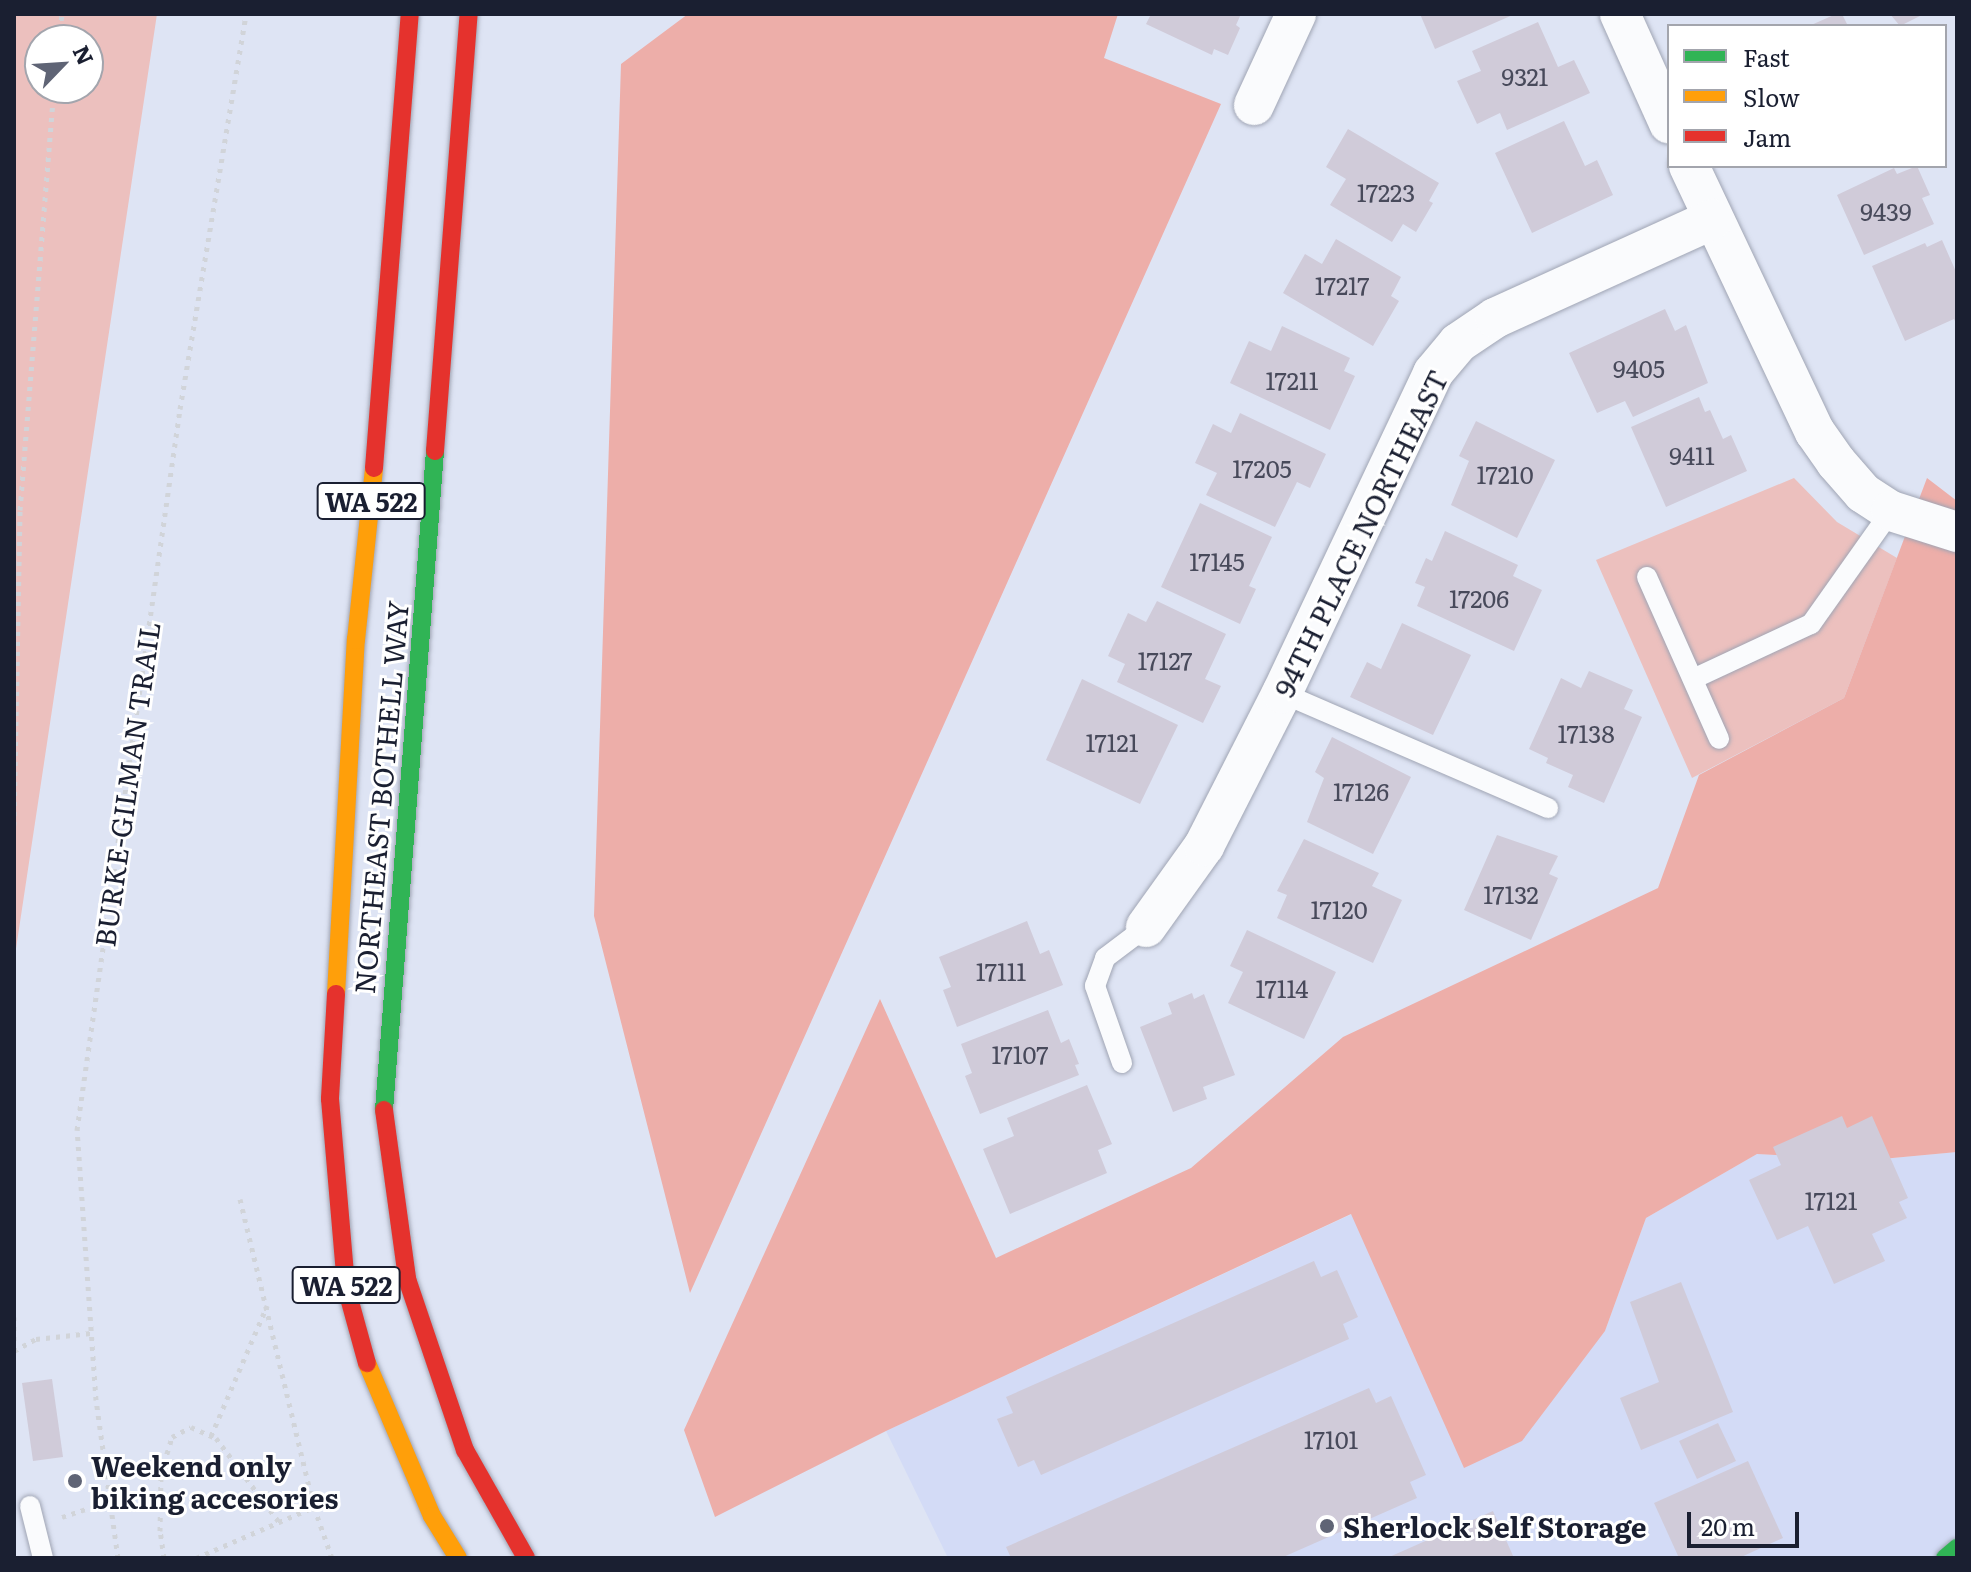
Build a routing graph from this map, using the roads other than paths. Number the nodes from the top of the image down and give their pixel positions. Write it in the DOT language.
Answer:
graph roads {
  1 [pos="410,14"];
  2 [pos="469,14"];
  3 [pos="1296,14"];
  4 [pos="1620,14"];
  5 [pos="1254,105"];
  6 [pos="1667,119"];
  7 [pos="1690,168"];
  8 [pos="1713,219"];
  9 [pos="385,318"];
  10 [pos="392,484"];
  11 [pos="1891,511"];
  12 [pos="1957,532"];
  13 [pos="400,576"];
  14 [pos="1647,577"];
  15 [pos="426,578"];
  16 [pos="1693,679"];
  17 [pos="1282,693"];
  18 [pos="1719,739"];
  19 [pos="1548,808"];
  20 [pos="1146,927"];
  21 [pos="1122,1063"];
  22 [pos="33,1515"];
  23 [pos="1957,1548"];
  24 [pos="43,1558"];
  25 [pos="458,1558"];
  26 [pos="526,1558"];
  27 [pos="1945,1558"];
  1 -- 9 [label="main road, NORTHEAST BOTHELL WAY / WA 522"];
  2 -- 15 [label="main road, NORTHEAST BOTHELL WAY / WA 522"];
  3 -- 5 [label="street"];
  4 -- 6 [label="street"];
  7 -- 8 [label="street"];
  8 -- 11 [label="street"];
  8 -- 17 [label="street, 94TH PLACE NORTHEAST"];
  9 -- 10 [label="main road"];
  9 -- 25 [label="main road, NORTHEAST BOTHELL WAY / WA 522"];
  11 -- 12 [label="street"];
  11 -- 16 [label="lane"];
  13 -- 15 [label="main road"];
  14 -- 16 [label="lane"];
  15 -- 26 [label="main road, NORTHEAST BOTHELL WAY / WA 522"];
  16 -- 18 [label="lane"];
  17 -- 19 [label="lane"];
  17 -- 20 [label="street, 94TH PLACE NORTHEAST"];
  20 -- 21 [label="lane"];
  22 -- 24 [label="lane"];
  23 -- 27 [label="main road"];
}
